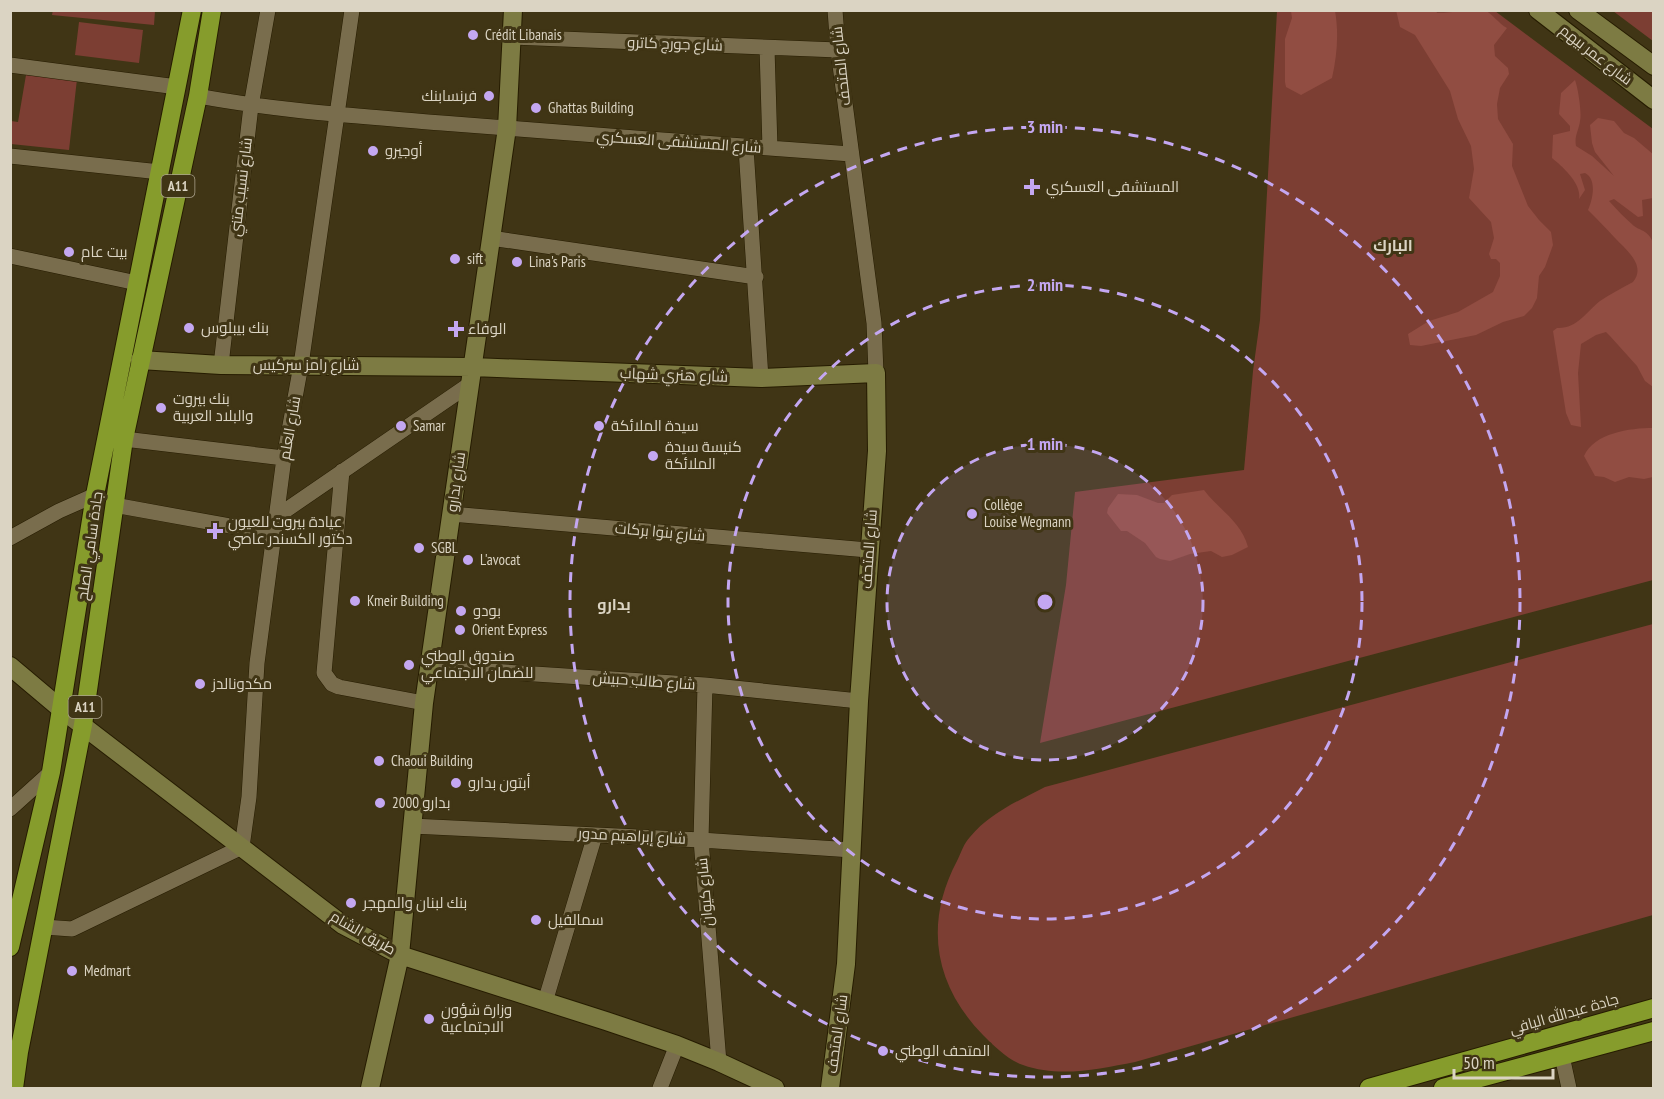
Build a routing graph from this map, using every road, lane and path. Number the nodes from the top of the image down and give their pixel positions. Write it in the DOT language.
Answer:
graph roads {
  1 [pos="192,10"];
  2 [pos="212,10"];
  3 [pos="268,10"];
  4 [pos="352,10"];
  5 [pos="513,10"];
  6 [pos="835,10"];
  7 [pos="1538,10"];
  8 [pos="1578,10"];
  9 [pos="512,37"];
  10 [pos="767,48"];
  11 [pos="838,50"];
  12 [pos="10,65"];
  13 [pos="1653,66"];
  14 [pos="177,87"];
  15 [pos="198,96"];
  16 [pos="1653,100"];
  17 [pos="251,106"];
  18 [pos="339,114"];
  19 [pos="507,128"];
  20 [pos="746,148"];
  21 [pos="770,148"];
  22 [pos="851,154"];
  23 [pos="10,156"];
  24 [pos="159,172"];
  25 [pos="491,238"];
  26 [pos="10,256"];
  27 [pos="756,277"];
  28 [pos="137,283"];
  29 [pos="140,360"];
  30 [pos="220,365"];
  31 [pos="301,365"];
  32 [pos="876,374"];
  33 [pos="471,375"];
  34 [pos="761,378"];
  35 [pos="124,439"];
  36 [pos="284,458"];
  37 [pos="342,471"];
  38 [pos="94,495"];
  39 [pos="114,505"];
  40 [pos="451,514"];
  41 [pos="276,517"];
  42 [pos="274,534"];
  43 [pos="10,538"];
  44 [pos="868,550"];
  45 [pos="10,666"];
  46 [pos="429,667"];
  47 [pos="705,685"];
  48 [pos="859,701"];
  49 [pos="424,703"];
  50 [pos="61,709"];
  51 [pos="83,725"];
  52 [pos="51,772"];
  53 [pos="10,809"];
  54 [pos="412,826"];
  55 [pos="595,835"];
  56 [pos="701,840"];
  57 [pos="242,847"];
  58 [pos="852,850"];
  59 [pos="44,927"];
  60 [pos="10,947"];
  61 [pos="400,955"];
  62 [pos="545,1002"];
  63 [pos="1653,1008"];
  64 [pos="1653,1031"];
  65 [pos="677,1046"];
  66 [pos="1562,1056"];
  67 [pos="719,1062"];
  68 [pos="1375,1087"];
  69 [pos="772,1088"];
  70 [pos="14,1089"];
  71 [pos="370,1089"];
  72 [pos="660,1089"];
  73 [pos="830,1089"];
  74 [pos="1354,1089"];
  75 [pos="1443,1089"];
  76 [pos="1569,1089"];
  1 -- 14 [label="highway, جادة سامي الصلح / A11"];
  2 -- 15 [label="highway, جادة سامي الصلح / A11"];
  3 -- 17 [label="street, شارع نسيب متني"];
  4 -- 18 [label="street, شارع العلم"];
  5 -- 9 [label="street, شارع بدارو"];
  6 -- 11 [label="street, شارع المتحف"];
  7 -- 16 [label="street, شارع عمر بيهم"];
  8 -- 13 [label="street, شارع عمر بيهم"];
  9 -- 10 [label="street, شارع جورج كاترو"];
  9 -- 19 [label="street, شارع بدارو"];
  10 -- 11 [label="street, شارع جورج كاترو"];
  10 -- 21 [label="street"];
  11 -- 22 [label="street, شارع المتحف"];
  12 -- 14 [label="street"];
  14 -- 24 [label="highway, جادة سامي الصلح / A11"];
  15 -- 17 [label="street, شارع المستشفى العسكري"];
  15 -- 29 [label="highway, جادة سامي الصلح / A11"];
  17 -- 18 [label="street, شارع المستشفى العسكري"];
  17 -- 30 [label="street, شارع نسيب متني"];
  18 -- 19 [label="street, شارع المستشفى العسكري"];
  18 -- 31 [label="street, شارع العلم"];
  19 -- 20 [label="street, شارع المستشفى العسكري"];
  19 -- 25 [label="street, شارع بدارو"];
  20 -- 21 [label="street, شارع المستشفى العسكري"];
  20 -- 27 [label="street"];
  21 -- 22 [label="street, شارع المستشفى العسكري"];
  22 -- 32 [label="street, شارع المتحف"];
  23 -- 24 [label="street"];
  24 -- 28 [label="highway, جادة سامي الصلح / A11"];
  25 -- 27 [label="street"];
  25 -- 33 [label="street, شارع بدارو"];
  26 -- 28 [label="street"];
  27 -- 34 [label="street"];
  28 -- 38 [label="highway, جادة سامي الصلح / A11"];
  29 -- 30 [label="street, شارع رامز سركيس"];
  29 -- 35 [label="highway, جادة سامي الصلح / A11"];
  30 -- 31 [label="street, شارع رامز سركيس"];
  31 -- 33 [label="street, شارع رامز سركيس"];
  31 -- 36 [label="street, شارع العلم"];
  32 -- 34 [label="street, شارع هنري شهاب"];
  32 -- 44 [label="street, شارع المتحف"];
  33 -- 34 [label="street, شارع هنري شهاب"];
  33 -- 37 [label="street"];
  33 -- 40 [label="street, شارع بدارو"];
  35 -- 36 [label="street"];
  35 -- 39 [label="highway, جادة سامي الصلح / A11"];
  36 -- 41 [label="street, شارع العلم"];
  37 -- 41 [label="street"];
  37 -- 49 [label="street"];
  38 -- 43 [label="street"];
  38 -- 50 [label="highway, جادة سامي الصلح / A11"];
  39 -- 42 [label="street"];
  39 -- 51 [label="highway, جادة سامي الصلح / A11"];
  40 -- 44 [label="street, شارع بنوا بركات"];
  40 -- 46 [label="street, شارع بدارو"];
  41 -- 42 [label="street, شارع العلم"];
  42 -- 57 [label="street, شارع العلم"];
  44 -- 48 [label="street, شارع المتحف"];
  45 -- 50 [label="street, طريق الشام"];
  46 -- 47 [label="street, شارع طالب حبيش"];
  46 -- 49 [label="street, شارع بدارو"];
  47 -- 48 [label="street, شارع طالب حبيش"];
  47 -- 56 [label="street, شارع كيوان"];
  48 -- 58 [label="street, شارع المتحف"];
  49 -- 54 [label="street, شارع بدارو"];
  50 -- 51 [label="street, طريق الشام"];
  50 -- 52 [label="highway, جادة سامي الصلح / A11"];
  51 -- 57 [label="street, طريق الشام"];
  51 -- 59 [label="highway, جادة سامي الصلح / A11"];
  52 -- 53 [label="street"];
  52 -- 60 [label="highway, جادة سامي الصلح / A11"];
  54 -- 55 [label="street, شارع إبراهيم مدور"];
  54 -- 61 [label="street, شارع بدارو"];
  55 -- 56 [label="street, شارع إبراهيم مدور"];
  55 -- 62 [label="street"];
  56 -- 58 [label="street, شارع إبراهيم مدور"];
  56 -- 67 [label="street, شارع كيوان"];
  57 -- 59 [label="street"];
  57 -- 61 [label="street, طريق الشام"];
  58 -- 73 [label="street, شارع المتحف"];
  59 -- 70 [label="highway, جادة سامي الصلح / A11"];
  61 -- 62 [label="street, طريق الشام"];
  61 -- 71 [label="street, شارع بدارو"];
  62 -- 65 [label="street, طريق الشام"];
  63 -- 68 [label="highway, جادة عبدالله اليافي"];
  64 -- 66 [label="highway"];
  65 -- 67 [label="street, طريق الشام"];
  65 -- 72 [label="street"];
  66 -- 75 [label="highway"];
  66 -- 76 [label="street"];
  67 -- 69 [label="street, طريق الشام"];
  68 -- 74 [label="highway, جادة عبدالله اليافي"];
}
